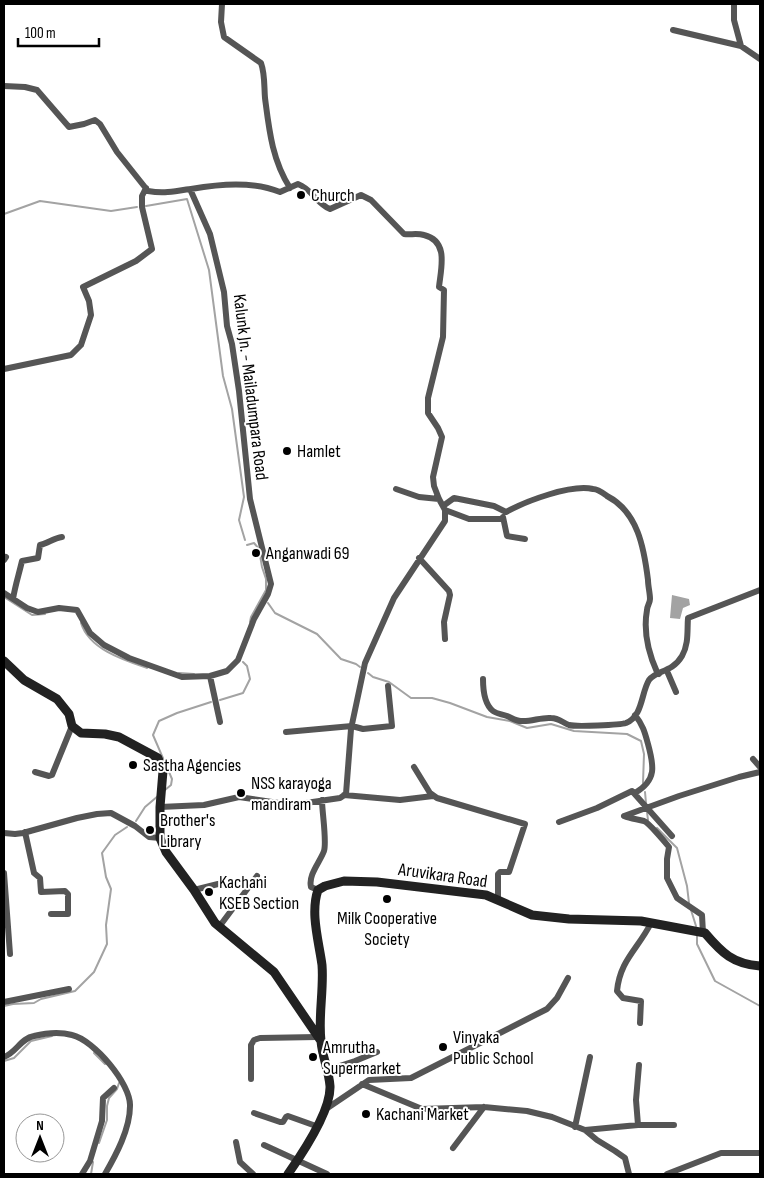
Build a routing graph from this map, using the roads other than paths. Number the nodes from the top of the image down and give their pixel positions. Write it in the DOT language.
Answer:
graph roads {
  1 [pos="222,4"];
  2 [pos="734,4"];
  3 [pos="674,30"];
  4 [pos="741,46"];
  5 [pos="760,59"];
  6 [pos="4,86"];
  7 [pos="146,188"];
  8 [pos="290,188"];
  9 [pos="190,189"];
  10 [pos="4,370"];
  11 [pos="396,489"];
  12 [pos="439,499"];
  13 [pos="444,508"];
  14 [pos="506,512"];
  15 [pos="503,519"];
  16 [pos="62,537"];
  17 [pos="525,539"];
  18 [pos="419,558"];
  19 [pos="760,590"];
  20 [pos="4,593"];
  21 [pos="13,599"];
  22 [pos="445,639"];
  23 [pos="4,661"];
  24 [pos="667,671"];
  25 [pos="659,674"];
  26 [pos="210,676"];
  27 [pos="483,679"];
  28 [pos="388,686"];
  29 [pos="676,692"];
  30 [pos="636,715"];
  31 [pos="220,722"];
  32 [pos="72,726"];
  33 [pos="352,726"];
  34 [pos="286,732"];
  35 [pos="753,759"];
  36 [pos="414,767"];
  37 [pos="760,767"];
  38 [pos="35,772"];
  39 [pos="760,772"];
  40 [pos="635,793"];
  41 [pos="344,795"];
  42 [pos="433,796"];
  43 [pos="322,800"];
  44 [pos="160,807"];
  45 [pos="647,808"];
  46 [pos="559,822"];
  47 [pos="25,832"];
  48 [pos="4,833"];
  49 [pos="672,836"];
  50 [pos="160,838"];
  51 [pos="4,873"];
  52 [pos="257,876"];
  53 [pos="218,884"];
  54 [pos="194,890"];
  55 [pos="318,890"];
  56 [pos="498,900"];
  57 [pos="51,914"];
  58 [pos="651,923"];
  59 [pos="219,927"];
  60 [pos="703,933"];
  61 [pos="10,954"];
  62 [pos="760,966"];
  63 [pos="568,978"];
  64 [pos="69,989"];
  65 [pos="4,1002"];
  66 [pos="640,1023"];
  67 [pos="319,1039"];
  68 [pos="377,1052"];
  69 [pos="4,1057"];
  70 [pos="590,1057"];
  71 [pos="639,1064"];
  72 [pos="327,1070"];
  73 [pos="251,1079"];
  74 [pos="362,1084"];
  75 [pos="114,1088"];
  76 [pos="484,1107"];
  77 [pos="326,1109"];
  78 [pos="254,1113"];
  79 [pos="638,1125"];
  80 [pos="674,1125"];
  81 [pos="316,1126"];
  82 [pos="575,1126"];
  83 [pos="586,1130"];
  84 [pos="236,1142"];
  85 [pos="264,1145"];
  86 [pos="453,1148"];
  87 [pos="760,1152"];
  88 [pos="298,1160"];
  89 [pos="86,1173"];
  90 [pos="105,1174"];
  91 [pos="253,1174"];
  92 [pos="288,1174"];
  93 [pos="327,1174"];
  94 [pos="629,1174"];
  95 [pos="667,1174"];
  1 -- 8 [label="street"];
  2 -- 4 [label="street"];
  3 -- 4 [label="street"];
  4 -- 5 [label="street"];
  6 -- 7 [label="street"];
  7 -- 9 [label="street"];
  7 -- 10 [label="street"];
  8 -- 9 [label="street"];
  8 -- 12 [label="street"];
  9 -- 26 [label="street, Kalunk Jn. - Mailadumpara Road"];
  11 -- 12 [label="street"];
  12 -- 13 [label="street"];
  13 -- 14 [label="street"];
  13 -- 15 [label="street"];
  13 -- 18 [label="street"];
  14 -- 15 [label="street"];
  14 -- 25 [label="street"];
  15 -- 17 [label="street"];
  16 -- 21 [label="street"];
  18 -- 22 [label="street"];
  18 -- 33 [label="street"];
  19 -- 24 [label="street"];
  20 -- 21 [label="street"];
  21 -- 26 [label="street"];
  23 -- 32 [label="main road"];
  24 -- 25 [label="street"];
  24 -- 29 [label="street"];
  25 -- 30 [label="street"];
  26 -- 31 [label="street"];
  27 -- 30 [label="street"];
  28 -- 33 [label="street"];
  30 -- 40 [label="street"];
  32 -- 38 [label="street"];
  32 -- 44 [label="main road"];
  33 -- 34 [label="street"];
  33 -- 41 [label="street"];
  35 -- 37 [label="street"];
  36 -- 42 [label="street"];
  39 -- 45 [label="street"];
  40 -- 45 [label="street"];
  40 -- 46 [label="street"];
  41 -- 42 [label="street"];
  41 -- 43 [label="street"];
  42 -- 56 [label="street"];
  43 -- 44 [label="street"];
  43 -- 55 [label="street"];
  44 -- 50 [label="main road"];
  45 -- 49 [label="street"];
  45 -- 60 [label="street"];
  47 -- 48 [label="street"];
  47 -- 50 [label="street"];
  47 -- 57 [label="street"];
  50 -- 54 [label="main road"];
  51 -- 61 [label="street"];
  52 -- 59 [label="street"];
  53 -- 54 [label="street"];
  54 -- 59 [label="main road"];
  55 -- 56 [label="main road, Aruvikara Road"];
  55 -- 67 [label="main road"];
  56 -- 58 [label="main road, Aruvikara Road"];
  58 -- 60 [label="main road, Aruvikara Road"];
  58 -- 66 [label="street"];
  59 -- 67 [label="main road"];
  60 -- 62 [label="main road"];
  63 -- 74 [label="street"];
  64 -- 65 [label="street"];
  67 -- 72 [label="main road"];
  67 -- 73 [label="street"];
  68 -- 72 [label="street"];
  69 -- 90 [label="street"];
  70 -- 82 [label="street"];
  71 -- 79 [label="street"];
  72 -- 77 [label="main road"];
  74 -- 76 [label="street"];
  74 -- 77 [label="street"];
  75 -- 89 [label="street"];
  76 -- 82 [label="street"];
  76 -- 86 [label="street"];
  77 -- 81 [label="main road"];
  78 -- 81 [label="street"];
  79 -- 80 [label="street"];
  79 -- 83 [label="street"];
  81 -- 88 [label="main road"];
  82 -- 83 [label="street"];
  83 -- 94 [label="street"];
  84 -- 91 [label="street"];
  85 -- 88 [label="street"];
  87 -- 95 [label="street"];
  88 -- 92 [label="main road"];
  88 -- 93 [label="street"];
}
